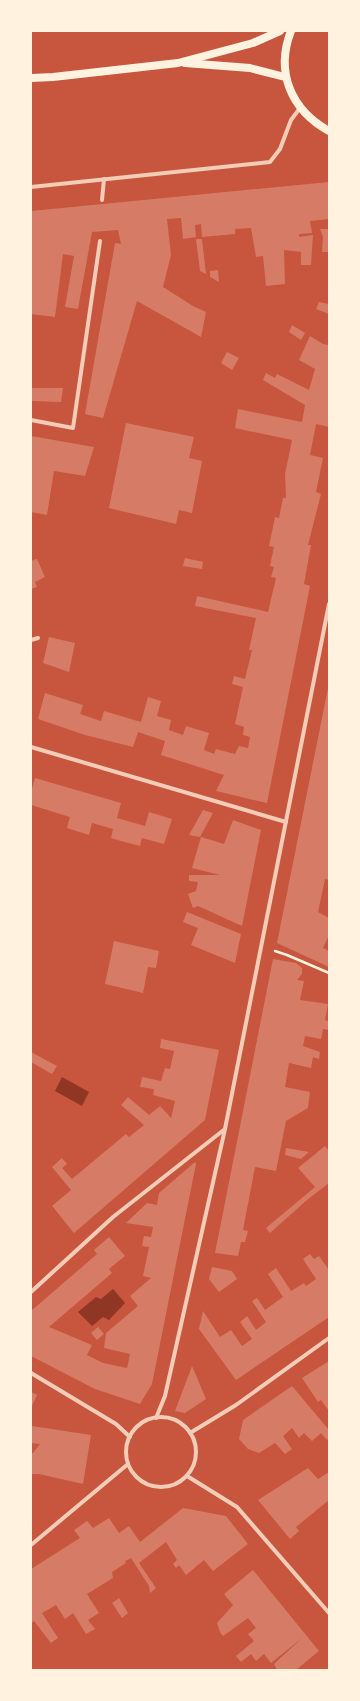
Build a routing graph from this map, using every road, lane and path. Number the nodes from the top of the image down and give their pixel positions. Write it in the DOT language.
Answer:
graph roads {
  1 [pos="280,31"];
  2 [pos="291,31"];
  3 [pos="178,62"];
  4 [pos="286,76"];
  5 [pos="31,78"];
  6 [pos="300,108"];
  7 [pos="329,131"];
  8 [pos="104,179"];
  9 [pos="31,187"];
  10 [pos="102,200"];
  11 [pos="100,241"];
  12 [pos="31,420"];
  13 [pos="329,604"];
  14 [pos="38,638"];
  15 [pos="31,640"];
  16 [pos="31,747"];
  17 [pos="286,822"];
  18 [pos="261,947"];
  19 [pos="329,974"];
  20 [pos="225,1129"];
  21 [pos="31,1292"];
  22 [pos="329,1338"];
  23 [pos="31,1373"];
  24 [pos="156,1418"];
  25 [pos="190,1433"];
  26 [pos="130,1437"];
  27 [pos="128,1464"];
  28 [pos="187,1476"];
  29 [pos="31,1545"];
  30 [pos="329,1613"];
  1 -- 3 [label="main road"];
  2 -- 4 [label="main road"];
  3 -- 4 [label="main road"];
  3 -- 5 [label="main road"];
  4 -- 6 [label="main road"];
  6 -- 7 [label="main road"];
  6 -- 8 [label="street"];
  8 -- 9 [label="street"];
  8 -- 10 [label="street"];
  11 -- 12 [label="street"];
  13 -- 17 [label="street"];
  14 -- 15 [label="street"];
  16 -- 17 [label="street"];
  17 -- 18 [label="street"];
  18 -- 19 [label="path"];
  18 -- 20 [label="street"];
  20 -- 21 [label="street"];
  20 -- 24 [label="street"];
  22 -- 25 [label="street"];
  23 -- 26 [label="street"];
  24 -- 25 [label="street"];
  24 -- 26 [label="street"];
  25 -- 28 [label="street"];
  26 -- 27 [label="street"];
  27 -- 28 [label="street"];
  27 -- 29 [label="street"];
  28 -- 30 [label="street"];
}
